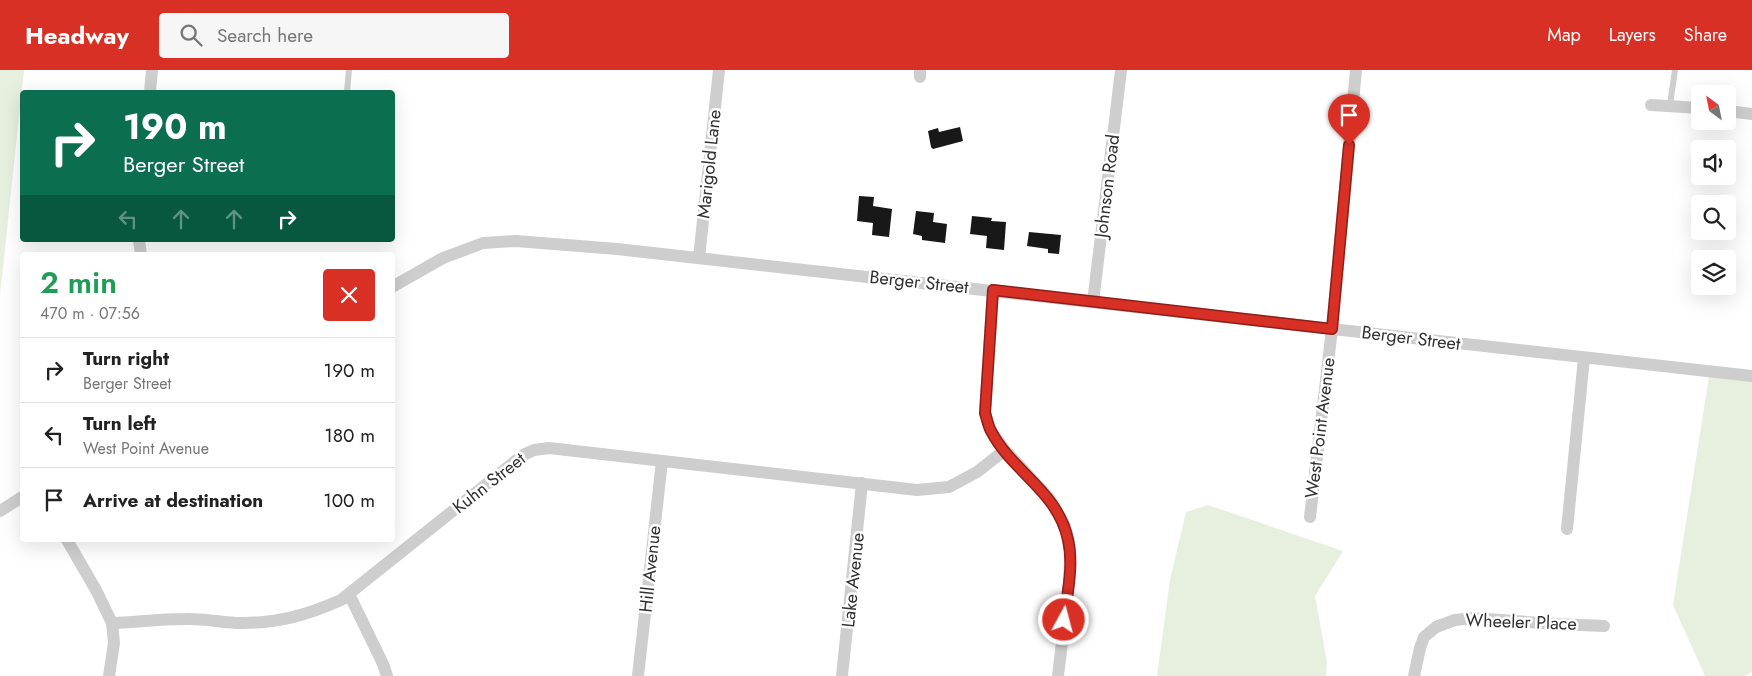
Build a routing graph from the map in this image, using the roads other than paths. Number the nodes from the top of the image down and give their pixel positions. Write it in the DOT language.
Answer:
graph roads {
  1 [pos="152,70"];
  2 [pos="349,70"];
  3 [pos="719,70"];
  4 [pos="1122,70"];
  5 [pos="1356,70"];
  6 [pos="1675,70"];
  7 [pos="150,90"];
  8 [pos="347,90"];
  9 [pos="1651,105"];
  10 [pos="1670,105"];
  11 [pos="1691,107"];
  12 [pos="1736,112"];
  13 [pos="1752,114"];
  14 [pos="699,258"];
  15 [pos="395,285"];
  16 [pos="993,290"];
  17 [pos="1094,302"];
  18 [pos="1332,329"];
  19 [pos="1584,358"];
  20 [pos="1752,376"];
  21 [pos="1005,450"];
  22 [pos="662,461"];
  23 [pos="862,483"];
  24 [pos="20,498"];
  25 [pos="0,511"];
  26 [pos="1310,518"];
  27 [pos="1567,529"];
  28 [pos="68,542"];
  29 [pos="349,594"];
  30 [pos="112,623"];
  31 [pos="1604,626"];
  32 [pos="110,676"];
  33 [pos="387,676"];
  34 [pos="638,676"];
  35 [pos="842,676"];
  36 [pos="1058,676"];
  37 [pos="1414,676"];
  1 -- 7 [label="street"];
  2 -- 8 [label="lane"];
  3 -- 14 [label="street, Marigold Lane"];
  4 -- 17 [label="street, Johnson Road"];
  5 -- 18 [label="street, West Point Avenue"];
  6 -- 10 [label="lane"];
  9 -- 10 [label="street"];
  10 -- 11 [label="street"];
  12 -- 13 [label="street"];
  14 -- 15 [label="street, Berger Street"];
  14 -- 16 [label="street, Berger Street"];
  16 -- 17 [label="street, Berger Street"];
  16 -- 21 [label="street"];
  17 -- 18 [label="street, Berger Street"];
  18 -- 19 [label="street, Berger Street"];
  18 -- 26 [label="street, West Point Avenue"];
  19 -- 20 [label="street, Berger Street"];
  19 -- 27 [label="street"];
  21 -- 23 [label="street, Kuhn Street"];
  21 -- 36 [label="street"];
  22 -- 23 [label="street, Kuhn Street"];
  22 -- 29 [label="street, Kuhn Street"];
  22 -- 34 [label="street, Hill Avenue"];
  23 -- 35 [label="street, Lake Avenue"];
  24 -- 25 [label="street"];
  28 -- 30 [label="street"];
  29 -- 30 [label="street, Kuhn Street"];
  29 -- 33 [label="street"];
  30 -- 32 [label="street"];
  31 -- 37 [label="street, Wheeler Place"];
}
